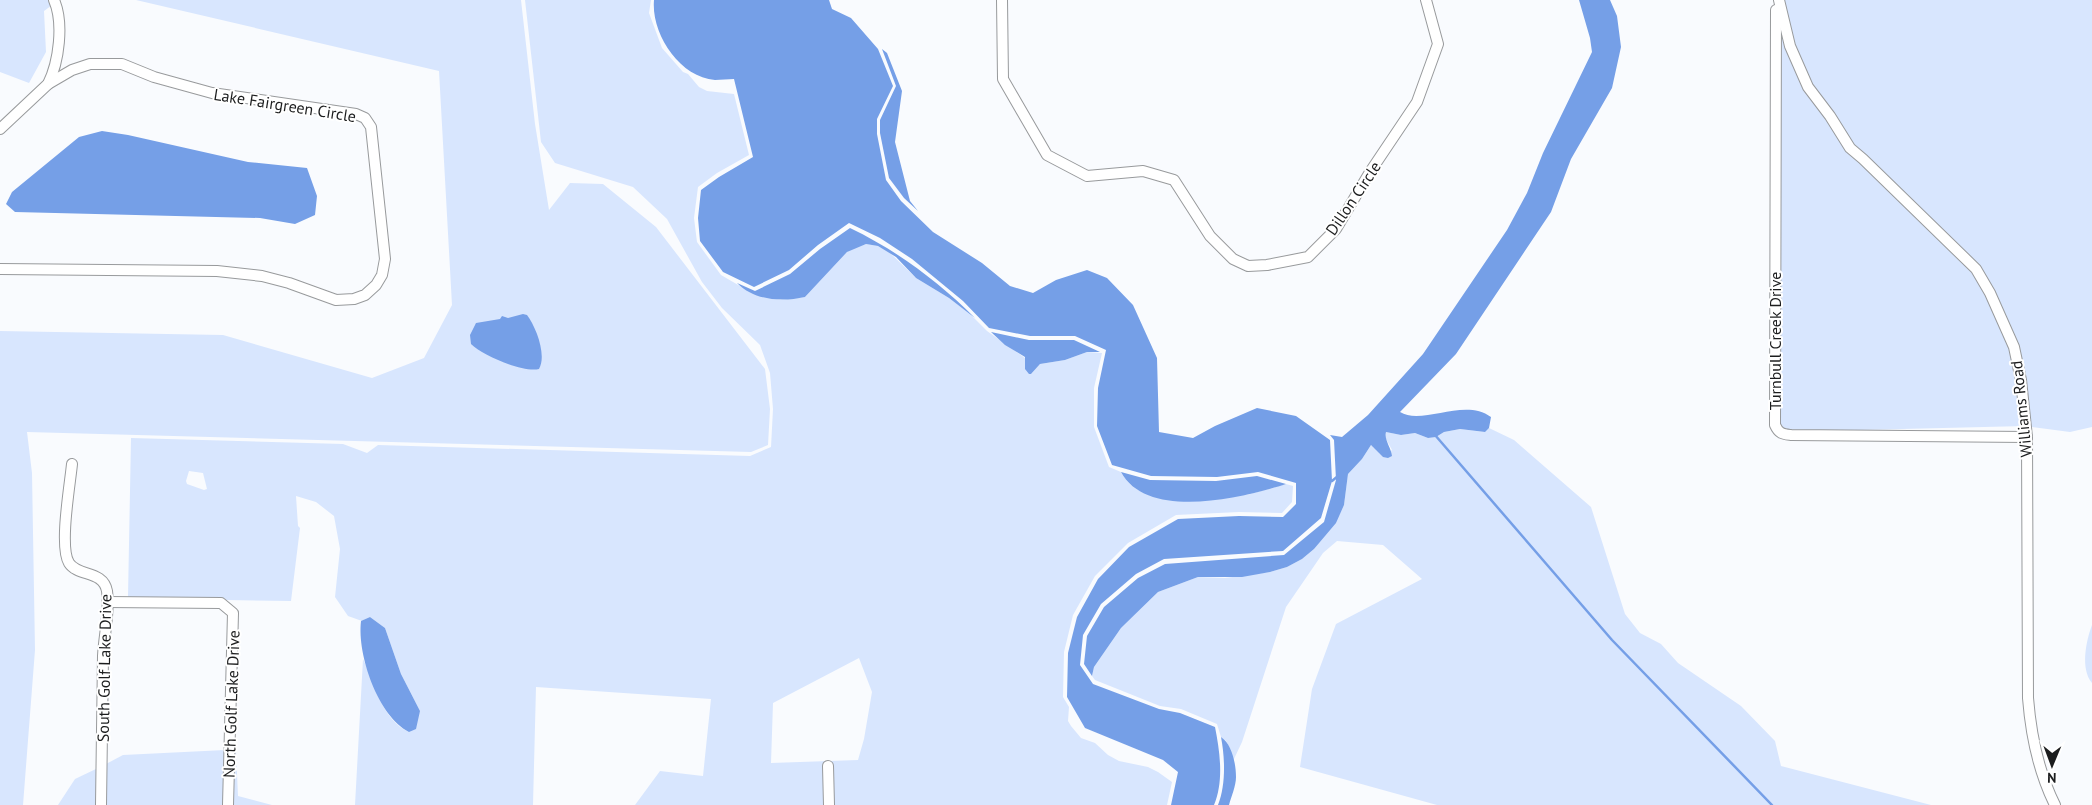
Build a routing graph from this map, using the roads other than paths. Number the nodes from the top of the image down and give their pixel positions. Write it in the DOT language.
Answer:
graph roads {
  1 [pos="54,0"];
  2 [pos="1002,0"];
  3 [pos="1426,0"];
  4 [pos="1778,0"];
  5 [pos="48,84"];
  6 [pos="0,129"];
  7 [pos="0,269"];
  8 [pos="2027,437"];
  9 [pos="72,464"];
  10 [pos="107,602"];
  11 [pos="828,766"];
  12 [pos="101,805"];
  13 [pos="228,805"];
  14 [pos="829,805"];
  15 [pos="2055,805"];
  1 -- 5 [label="street"];
  2 -- 3 [label="street, Dillon Circle"];
  4 -- 8 [label="street, Williams Road"];
  4 -- 8 [label="street, Turnbull Creek Drive"];
  5 -- 6 [label="street"];
  5 -- 7 [label="street, Lake Fairgreen Circle"];
  8 -- 15 [label="street, Williams Road"];
  9 -- 10 [label="street, South Golf Lake Drive"];
  10 -- 12 [label="street, South Golf Lake Drive"];
  10 -- 13 [label="street, North Golf Lake Drive"];
  11 -- 14 [label="street"];
}
